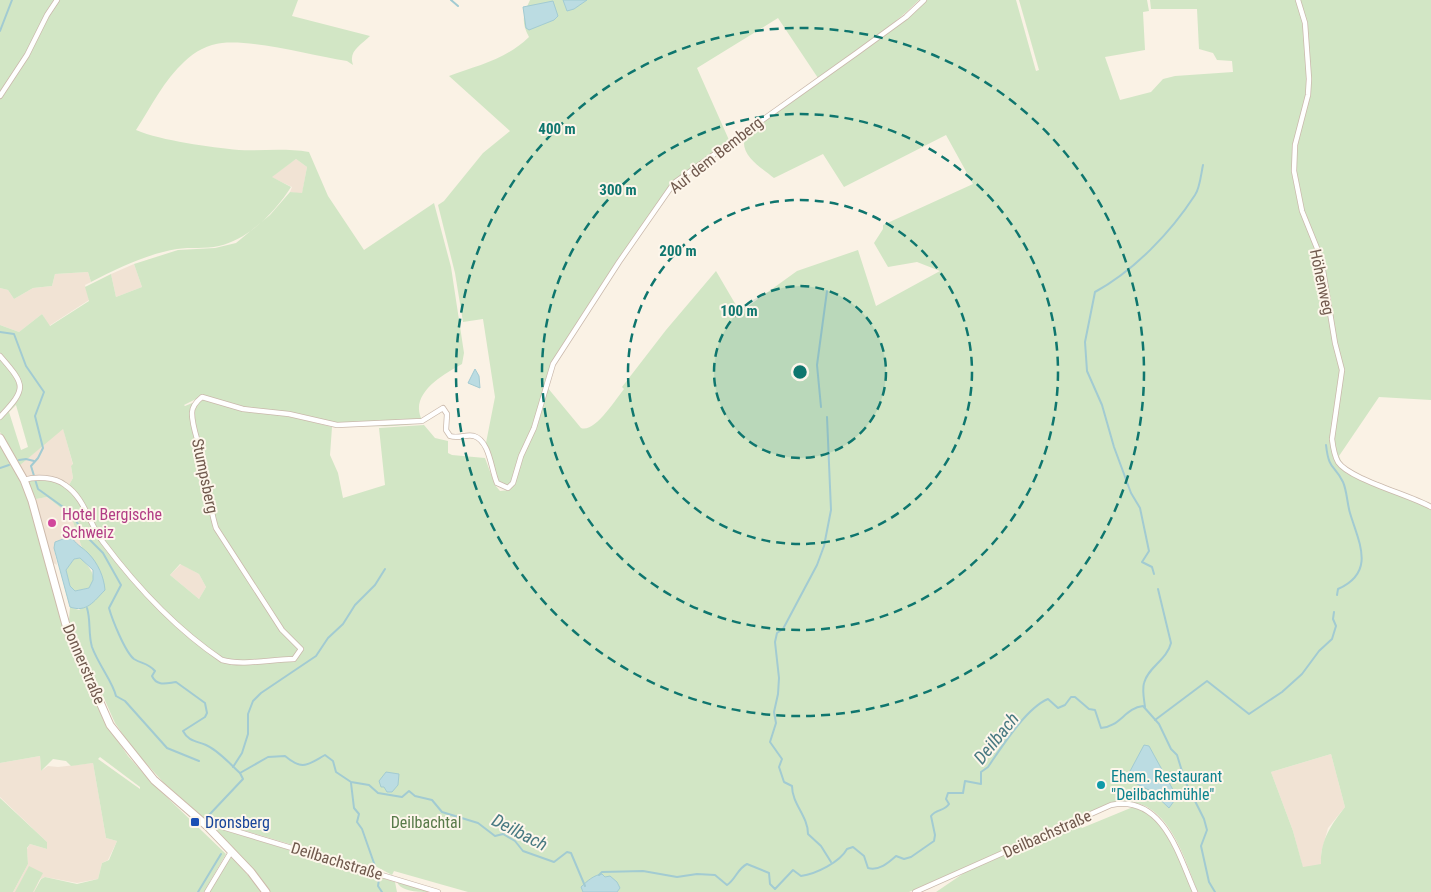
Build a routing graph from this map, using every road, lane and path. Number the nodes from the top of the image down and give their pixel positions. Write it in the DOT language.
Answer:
graph roads {
  1 [pos="57,0"];
  2 [pos="924,0"];
  3 [pos="1298,0"];
  4 [pos="0,96"];
  5 [pos="0,356"];
  6 [pos="546,384"];
  7 [pos="0,417"];
  8 [pos="0,438"];
  9 [pos="28,480"];
  10 [pos="1431,507"];
  11 [pos="207,826"];
  12 [pos="231,852"];
  13 [pos="206,892"];
  14 [pos="266,892"];
  15 [pos="438,892"];
  16 [pos="915,892"];
  17 [pos="1195,892"];
  1 -- 4 [label="street"];
  2 -- 6 [label="street, Auf dem Bemberg"];
  3 -- 10 [label="street, Höhenweg"];
  5 -- 7 [label="street"];
  6 -- 9 [label="street, Stumpsberg"];
  8 -- 9 [label="main road, Donnerstraße"];
  9 -- 11 [label="main road, Donnerstraße"];
  11 -- 12 [label="main road, Donnerstraße"];
  11 -- 15 [label="street, Deilbachstraße"];
  12 -- 13 [label="street"];
  12 -- 14 [label="main road, Donnerstraße"];
  16 -- 17 [label="street, Deilbachstraße"];
}
